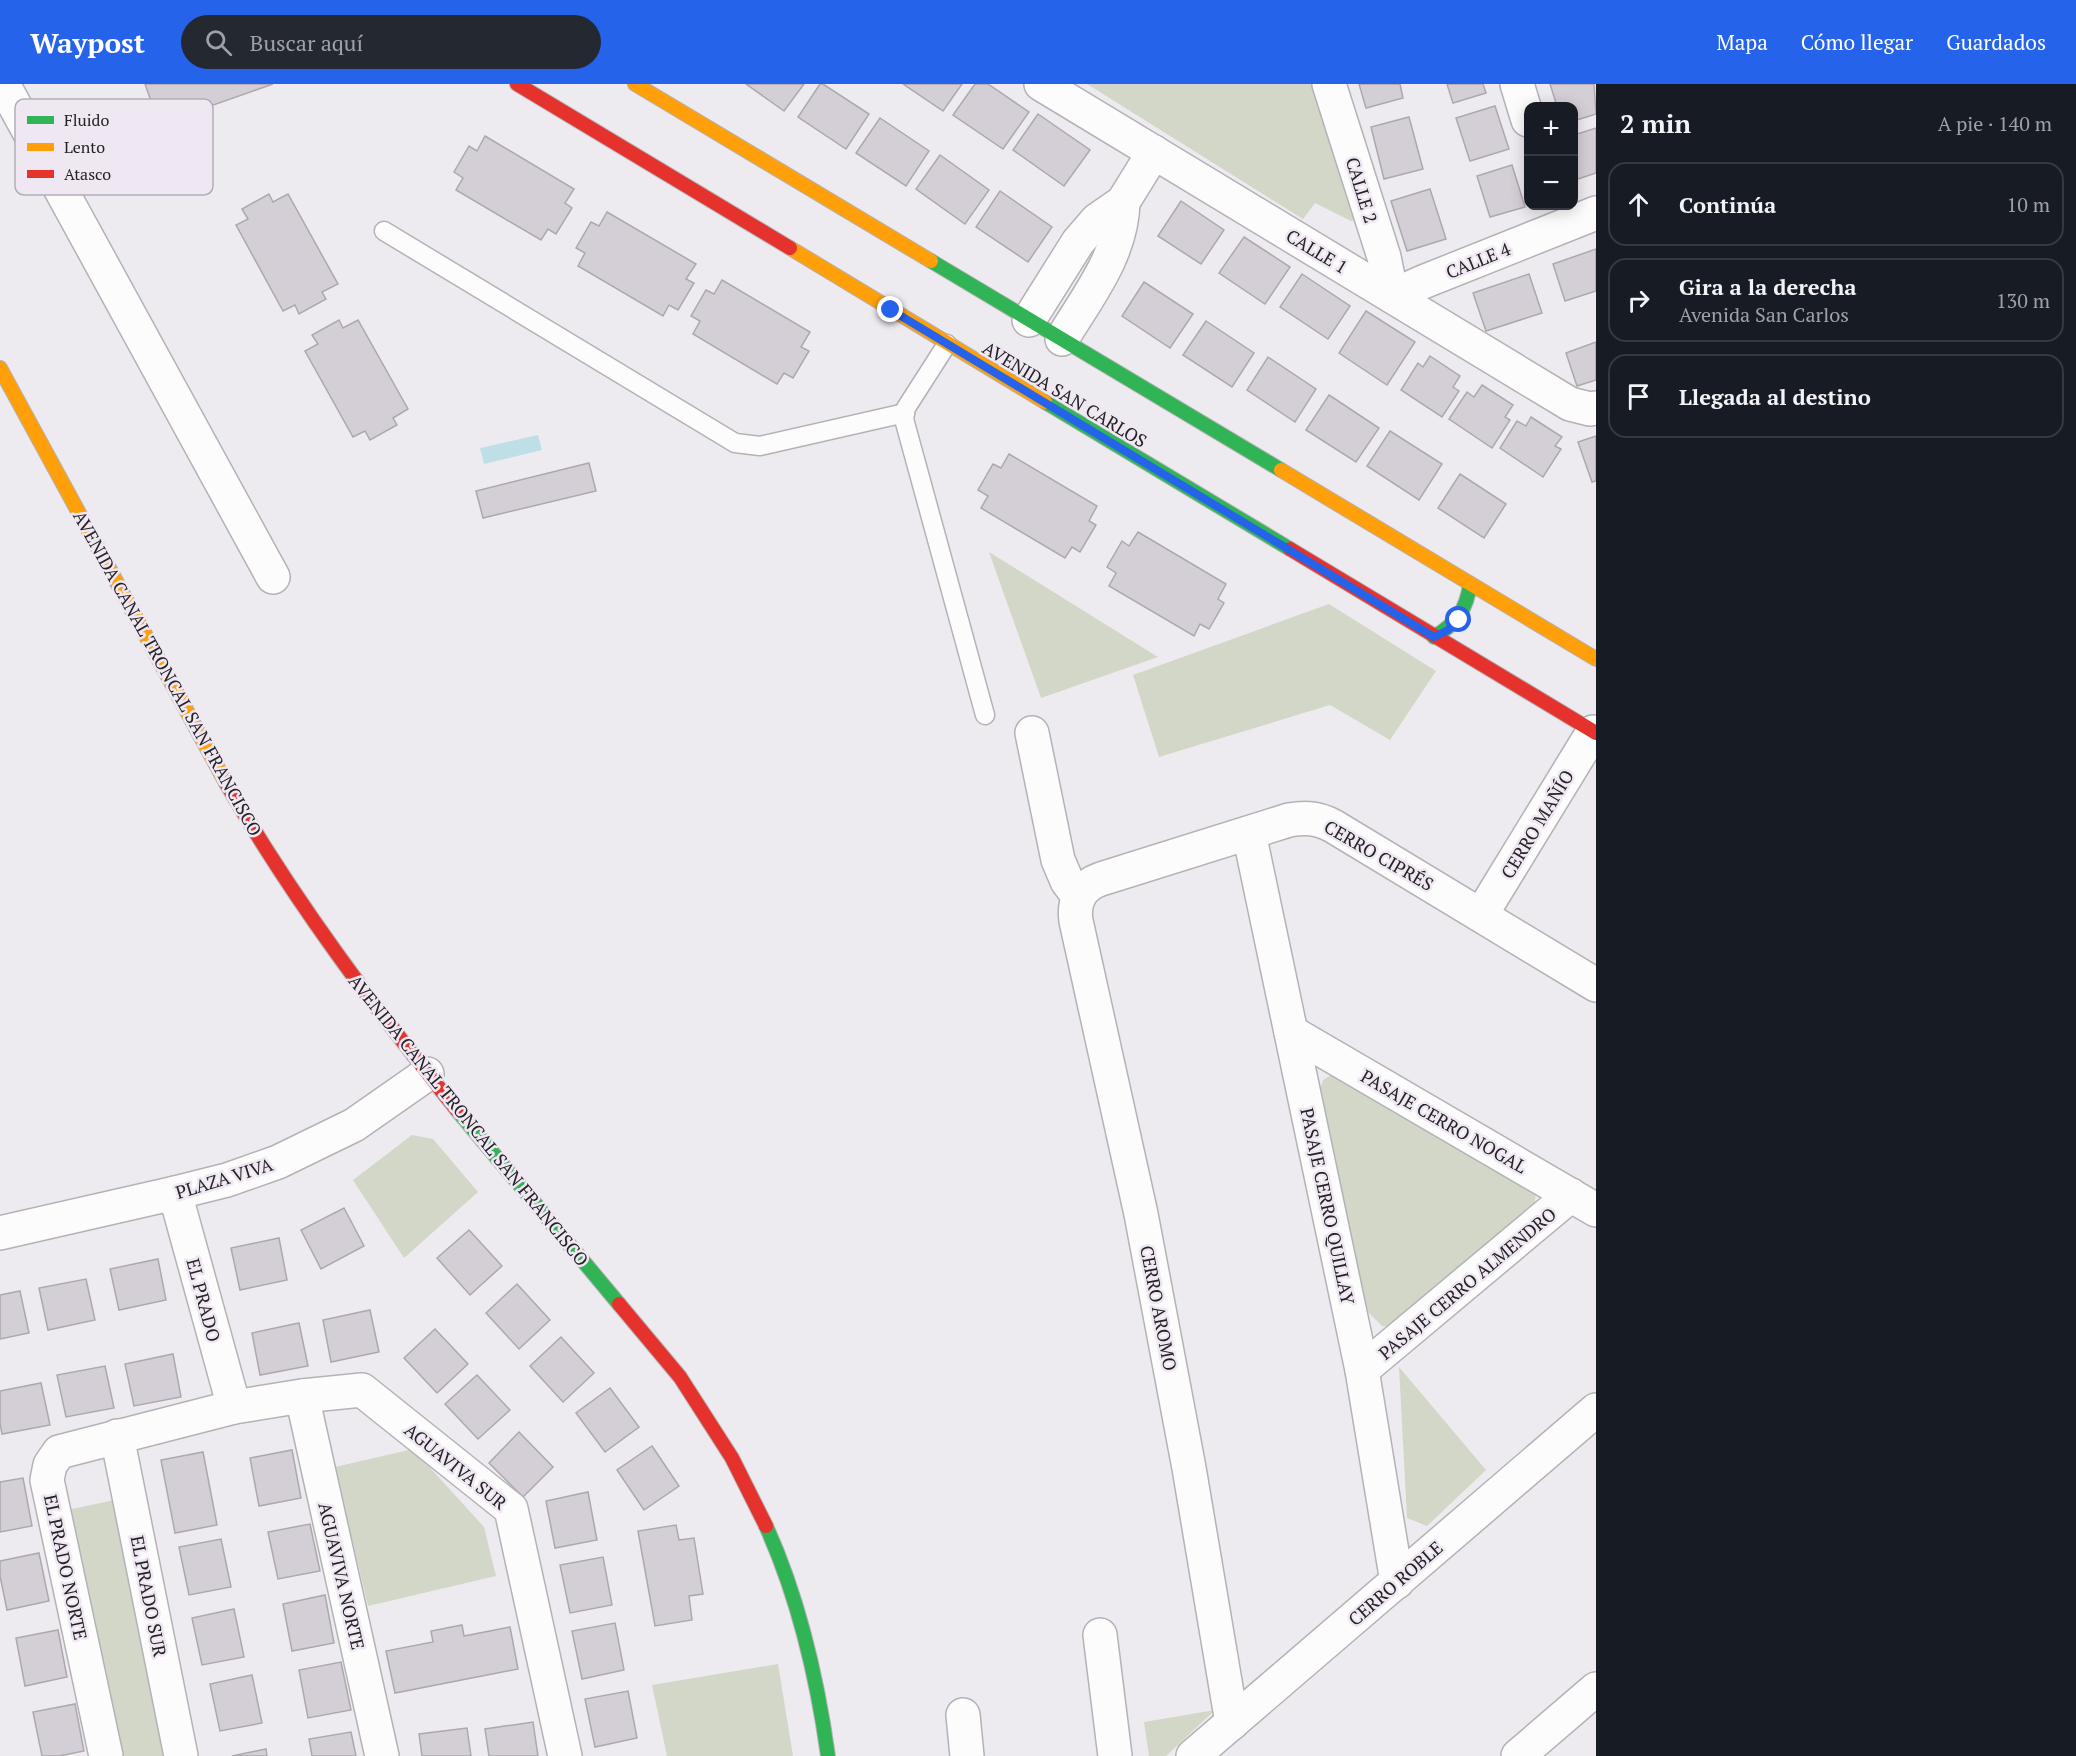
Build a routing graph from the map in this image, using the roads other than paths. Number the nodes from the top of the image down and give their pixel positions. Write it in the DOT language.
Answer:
graph roads {
  1 [pos="3,84"];
  2 [pos="517,84"];
  3 [pos="635,84"];
  4 [pos="1041,84"];
  5 [pos="1329,84"];
  6 [pos="1516,84"];
  7 [pos="15,106"];
  8 [pos="1524,108"];
  9 [pos="1154,152"];
  10 [pos="64,195"];
  11 [pos="1123,202"];
  12 [pos="1596,213"];
  13 [pos="1560,216"];
  14 [pos="384,231"];
  15 [pos="1392,296"];
  16 [pos="1029,320"];
  17 [pos="1062,339"];
  18 [pos="947,344"];
  19 [pos="0,368"];
  20 [pos="1596,408"];
  21 [pos="905,413"];
  22 [pos="273,577"];
  23 [pos="1470,584"];
  24 [pos="1434,637"];
  25 [pos="1596,659"];
  26 [pos="985,715"];
  27 [pos="1595,732"];
  28 [pos="1032,733"];
  29 [pos="1249,832"];
  30 [pos="1078,896"];
  31 [pos="1481,915"];
  32 [pos="1596,985"];
  33 [pos="1291,1032"];
  34 [pos="427,1074"];
  35 [pos="175,1193"];
  36 [pos="1583,1202"];
  37 [pos="0,1233"];
  38 [pos="1362,1370"];
  39 [pos="302,1396"];
  40 [pos="234,1407"];
  41 [pos="1596,1410"];
  42 [pos="117,1436"];
  43 [pos="1397,1581"];
  44 [pos="1100,1635"];
  45 [pos="1596,1689"];
  46 [pos="963,1715"];
  47 [pos="1232,1723"];
  48 [pos="106,1756"];
  49 [pos="181,1756"];
  50 [pos="382,1756"];
  51 [pos="565,1756"];
  52 [pos="828,1756"];
  53 [pos="967,1756"];
  54 [pos="1115,1756"];
  55 [pos="1193,1756"];
  56 [pos="1518,1756"];
  1 -- 7 [label="street"];
  2 -- 18 [label="main road, AVENIDA SAN CARLOS"];
  3 -- 16 [label="main road"];
  4 -- 9 [label="street, CALLE 1"];
  5 -- 15 [label="street, CALLE 2"];
  6 -- 8 [label="street"];
  9 -- 11 [label="street"];
  9 -- 15 [label="street, CALLE 1"];
  10 -- 22 [label="street"];
  11 -- 16 [label="street"];
  11 -- 17 [label="street"];
  12 -- 13 [label="street, CALLE 4"];
  13 -- 15 [label="street, CALLE 4"];
  14 -- 21 [label="lane"];
  15 -- 20 [label="street, CALLE 1"];
  16 -- 17 [label="main road"];
  17 -- 23 [label="main road"];
  18 -- 21 [label="lane"];
  18 -- 24 [label="main road, AVENIDA SAN CARLOS"];
  19 -- 34 [label="main road, AVENIDA CANAL TRONCAL SAN FRANCISCO"];
  21 -- 26 [label="lane"];
  23 -- 24 [label="main road"];
  23 -- 25 [label="main road"];
  24 -- 27 [label="main road, AVENIDA SAN CARLOS"];
  27 -- 31 [label="street, CERRO MAÑÍO"];
  28 -- 30 [label="street"];
  29 -- 30 [label="street, CERRO CIPRÉS"];
  29 -- 31 [label="street, CERRO CIPRÉS"];
  29 -- 33 [label="street, PASAJE CERRO QUILLAY"];
  30 -- 47 [label="street, CERRO AROMO"];
  31 -- 32 [label="street, CERRO CIPRÉS"];
  33 -- 36 [label="street, PASAJE CERRO NOGAL"];
  33 -- 38 [label="street, PASAJE CERRO QUILLAY"];
  34 -- 35 [label="street, PLAZA VIVA"];
  34 -- 52 [label="main road, AVENIDA CANAL TRONCAL SAN FRANCISCO"];
  35 -- 37 [label="street, PLAZA VIVA"];
  35 -- 40 [label="street, EL PRADO"];
  36 -- 38 [label="street, PASAJE CERRO ALMENDRO"];
  38 -- 43 [label="street, PASAJE CERRO QUILLAY"];
  39 -- 40 [label="street, AGUAVIVA SUR"];
  39 -- 50 [label="street, AGUAVIVA NORTE"];
  39 -- 51 [label="street, AGUAVIVA SUR"];
  40 -- 42 [label="street, EL PRADO NORTE"];
  41 -- 43 [label="street, CERRO ROBLE"];
  42 -- 48 [label="street, EL PRADO NORTE"];
  42 -- 49 [label="street, EL PRADO SUR"];
  43 -- 47 [label="street, CERRO ROBLE"];
  44 -- 54 [label="street"];
  45 -- 56 [label="street"];
  46 -- 53 [label="street"];
  47 -- 55 [label="street, CERRO ROBLE"];
}
